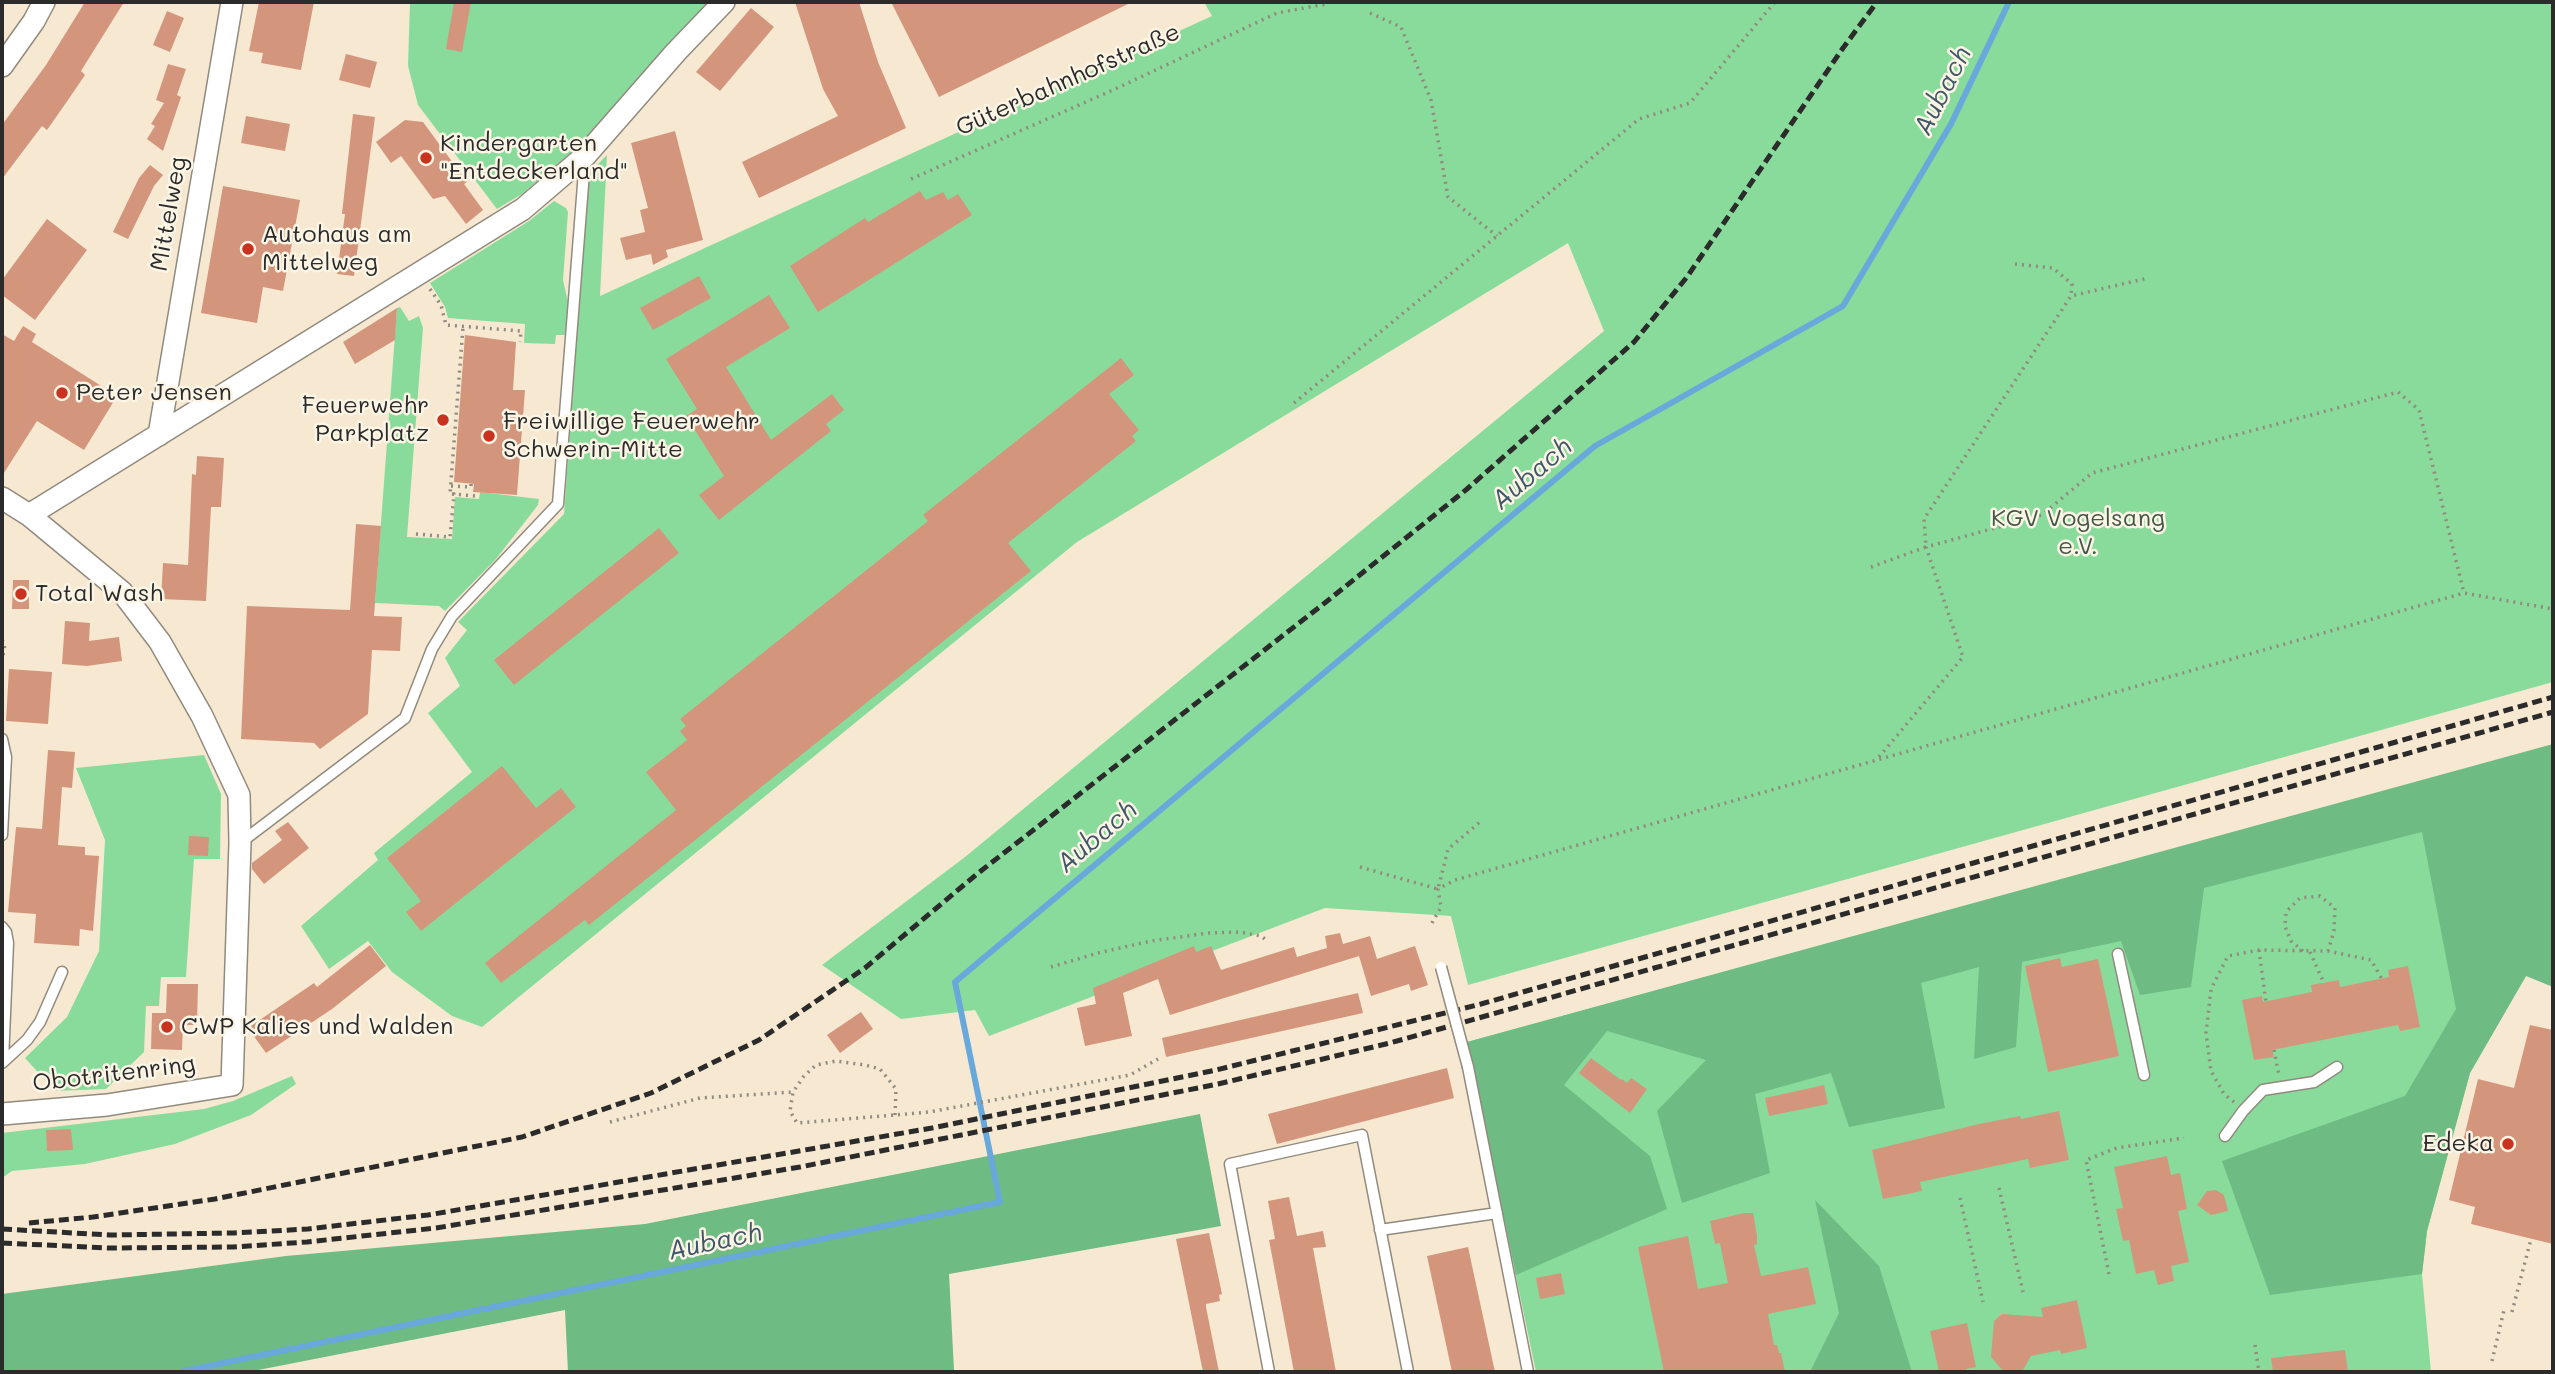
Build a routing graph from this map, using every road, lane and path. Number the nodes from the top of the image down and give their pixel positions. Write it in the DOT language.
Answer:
graph roads {
  1 [pos="44,2"];
  2 [pos="232,2"];
  3 [pos="724,2"];
  4 [pos="1774,2"];
  5 [pos="1326,4"];
  6 [pos="1370,13"];
  7 [pos="2,66"];
  8 [pos="585,156"];
  9 [pos="911,179"];
  10 [pos="1497,236"];
  11 [pos="2015,264"];
  12 [pos="2148,278"];
  13 [pos="425,282"];
  14 [pos="2071,296"];
  15 [pos="463,327"];
  16 [pos="520,342"];
  17 [pos="1294,403"];
  18 [pos="159,435"];
  19 [pos="471,484"];
  20 [pos="451,486"];
  21 [pos="454,494"];
  22 [pos="476,496"];
  23 [pos="2,498"];
  24 [pos="29,515"];
  25 [pos="416,534"];
  26 [pos="1926,547"];
  27 [pos="1871,567"];
  28 [pos="2464,593"];
  29 [pos="2553,609"];
  30 [pos="2,640"];
  31 [pos="2,661"];
  32 [pos="2,739"];
  33 [pos="1877,759"];
  34 [pos="1480,822"];
  35 [pos="2,835"];
  36 [pos="240,843"];
  37 [pos="1360,867"];
  38 [pos="1438,889"];
  39 [pos="1432,923"];
  40 [pos="2,927"];
  41 [pos="1266,940"];
  42 [pos="2259,950"];
  43 [pos="2328,951"];
  44 [pos="2307,952"];
  45 [pos="2118,954"];
  46 [pos="1051,967"];
  47 [pos="1441,967"];
  48 [pos="62,972"];
  49 [pos="2382,979"];
  50 [pos="2324,983"];
  51 [pos="2266,1002"];
  52 [pos="2274,1049"];
  53 [pos="1158,1059"];
  54 [pos="2,1062"];
  55 [pos="2337,1067"];
  56 [pos="2144,1075"];
  57 [pos="2281,1087"];
  58 [pos="793,1092"];
  59 [pos="2243,1111"];
  60 [pos="2,1114"];
  61 [pos="895,1115"];
  62 [pos="610,1122"];
  63 [pos="2225,1136"];
  64 [pos="2184,1138"];
  65 [pos="1999,1188"];
  66 [pos="1960,1198"];
  67 [pos="1497,1213"];
  68 [pos="1380,1230"];
  69 [pos="2531,1239"];
  70 [pos="2109,1274"];
  71 [pos="2023,1292"];
  72 [pos="1983,1302"];
  73 [pos="2504,1311"];
  74 [pos="2512,1312"];
  75 [pos="2255,1345"];
  76 [pos="2491,1361"];
  77 [pos="1269,1372"];
  78 [pos="1408,1372"];
  79 [pos="1528,1372"];
  80 [pos="2259,1372"];
  1 -- 7 [label="street"];
  2 -- 18 [label="street, Mittelweg"];
  3 -- 8 [label="street"];
  4 -- 10 [label="path"];
  5 -- 9 [label="path, Güterbahnhofstraße"];
  6 -- 10 [label="path"];
  8 -- 18 [label="street"];
  8 -- 36 [label="lane"];
  10 -- 17 [label="path"];
  11 -- 14 [label="path"];
  12 -- 14 [label="path"];
  13 -- 15 [label="path"];
  14 -- 26 [label="path"];
  15 -- 16 [label="path"];
  15 -- 20 [label="path"];
  18 -- 24 [label="street"];
  19 -- 20 [label="path"];
  20 -- 21 [label="path"];
  21 -- 22 [label="path"];
  21 -- 25 [label="path"];
  23 -- 24 [label="street"];
  24 -- 36 [label="street"];
  26 -- 27 [label="path"];
  26 -- 28 [label="path"];
  26 -- 33 [label="path"];
  28 -- 29 [label="path"];
  28 -- 33 [label="path"];
  30 -- 31 [label="path"];
  32 -- 35 [label="lane"];
  33 -- 38 [label="path"];
  34 -- 38 [label="path"];
  36 -- 60 [label="street, Obotritenring"];
  37 -- 38 [label="path"];
  38 -- 39 [label="path"];
  40 -- 54 [label="lane"];
  41 -- 46 [label="path"];
  42 -- 44 [label="path"];
  42 -- 51 [label="path"];
  42 -- 59 [label="path"];
  43 -- 44 [label="path"];
  43 -- 44 [label="path"];
  43 -- 49 [label="path"];
  44 -- 50 [label="path"];
  45 -- 56 [label="lane"];
  47 -- 67 [label="lane, bridge"];
  48 -- 54 [label="lane"];
  52 -- 57 [label="path"];
  53 -- 61 [label="path"];
  55 -- 57 [label="lane"];
  57 -- 59 [label="lane"];
  58 -- 61 [label="path"];
  58 -- 61 [label="path"];
  58 -- 62 [label="path"];
  59 -- 63 [label="lane"];
  64 -- 70 [label="path"];
  65 -- 71 [label="path"];
  66 -- 72 [label="path"];
  67 -- 68 [label="lane"];
  67 -- 79 [label="lane"];
  68 -- 77 [label="lane"];
  68 -- 78 [label="lane"];
  69 -- 74 [label="path"];
  73 -- 76 [label="path"];
  75 -- 80 [label="path"];
}
